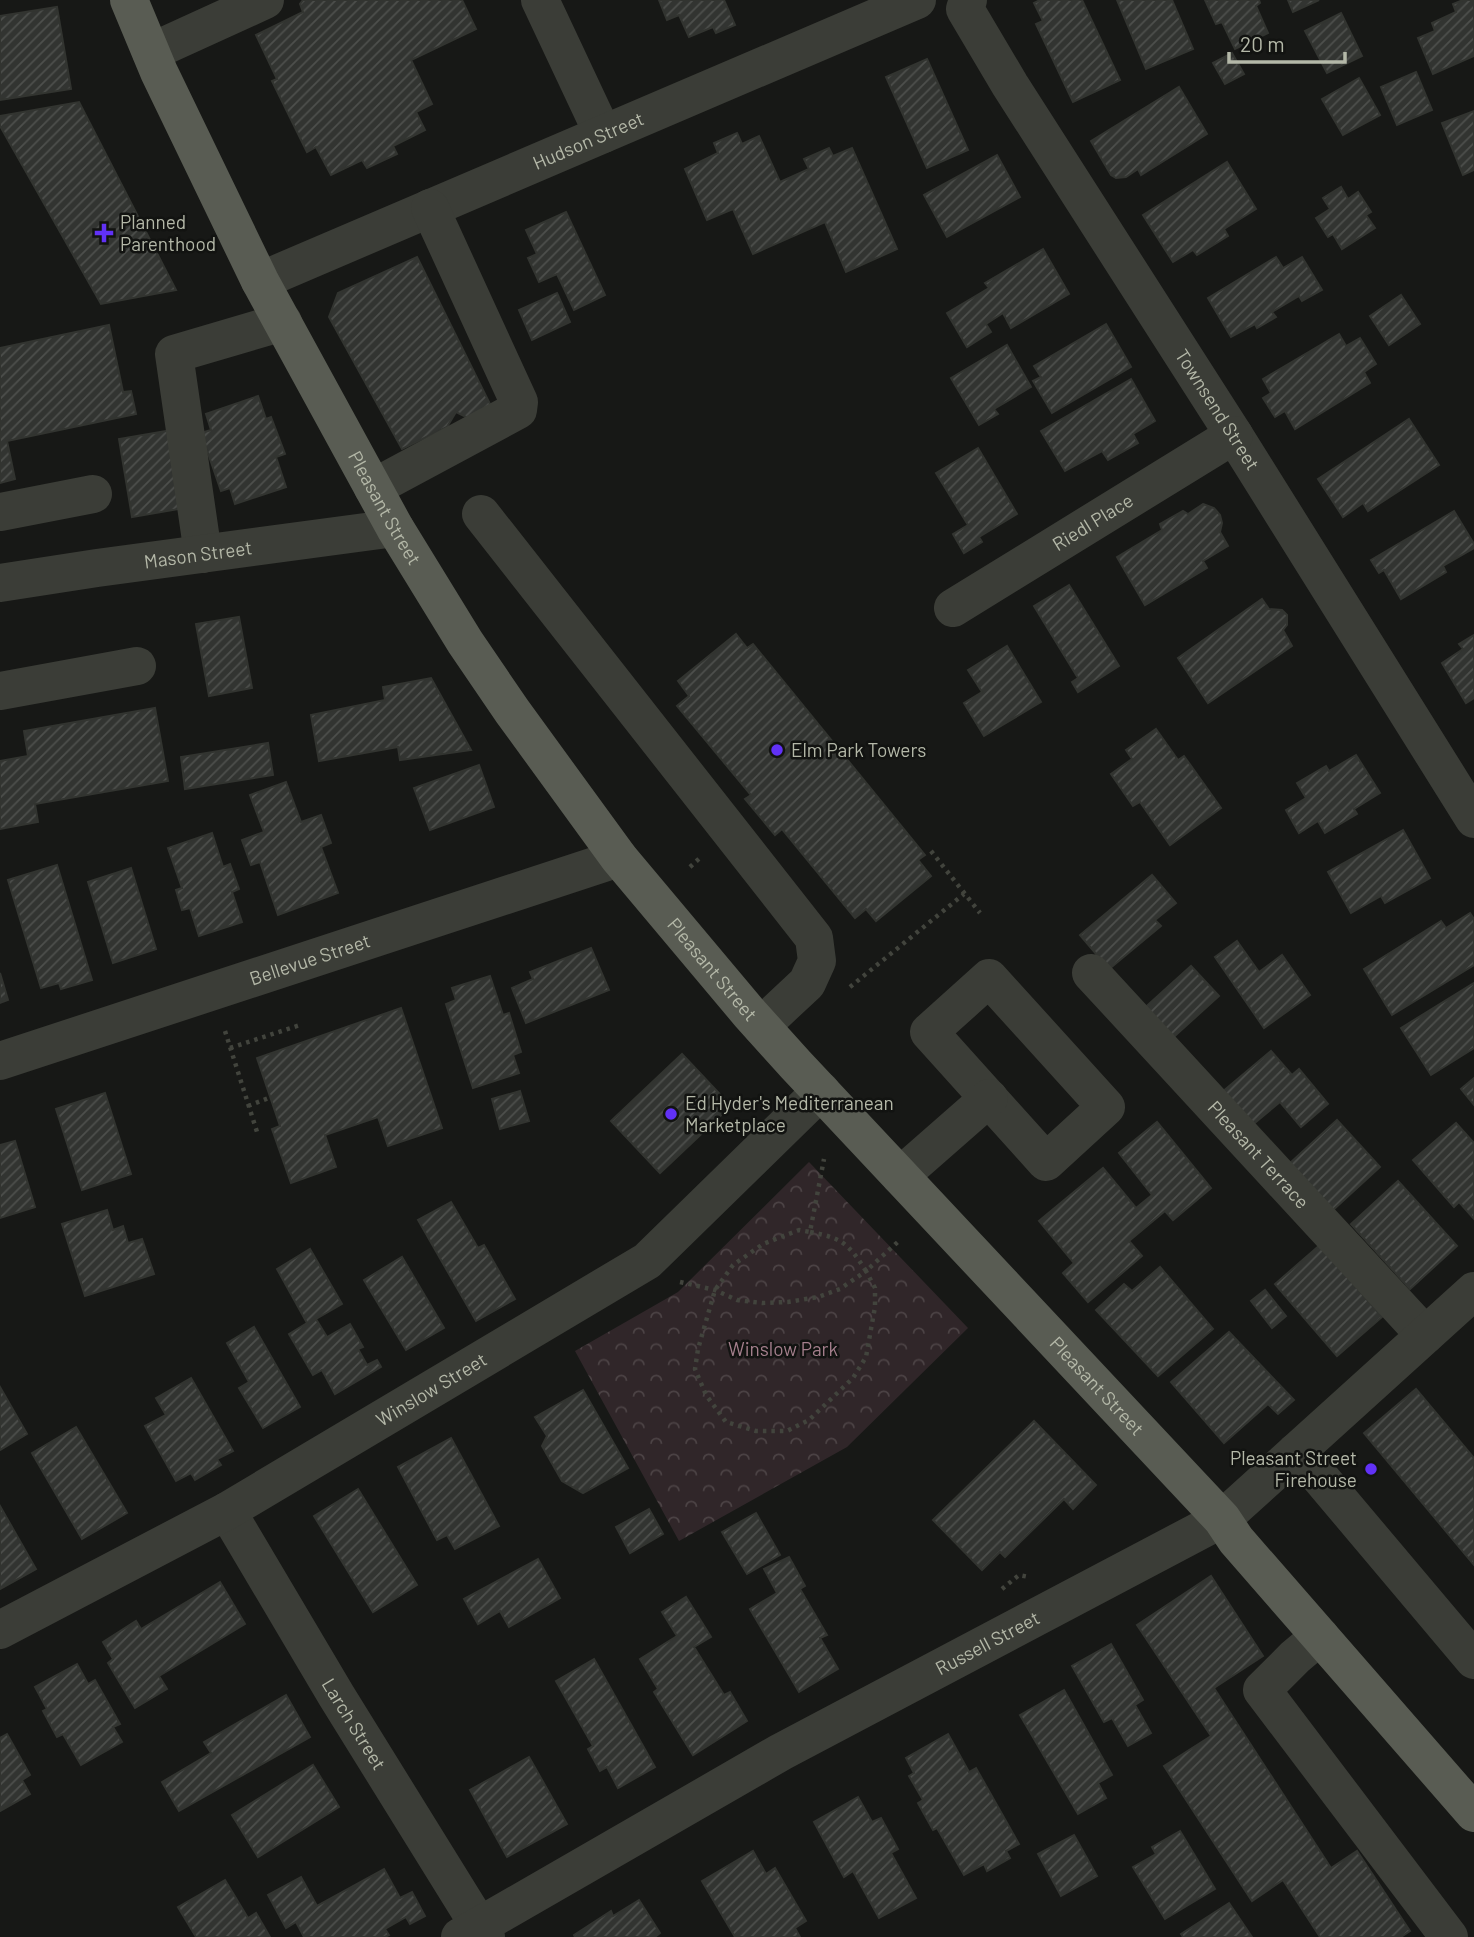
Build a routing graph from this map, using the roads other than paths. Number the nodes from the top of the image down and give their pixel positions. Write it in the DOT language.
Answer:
graph roads {
  1 [pos="129,0"];
  2 [pos="265,0"];
  3 [pos="540,0"];
  4 [pos="917,0"];
  5 [pos="968,0"];
  6 [pos="151,52"];
  7 [pos="604,134"];
  8 [pos="430,208"];
  9 [pos="260,281"];
  10 [pos="283,322"];
  11 [pos="1234,435"];
  12 [pos="373,488"];
  13 [pos="93,494"];
  14 [pos="0,512"];
  15 [pos="481,514"];
  16 [pos="396,528"];
  17 [pos="203,554"];
  18 [pos="0,583"];
  19 [pos="953,608"];
  20 [pos="137,666"];
  21 [pos="0,691"];
  22 [pos="1474,818"];
  23 [pos="619,858"];
  24 [pos="1091,973"];
  25 [pos="761,1026"];
  26 [pos="0,1060"];
  27 [pos="821,1091"];
  28 [pos="989,1098"];
  29 [pos="900,1176"];
  30 [pos="1474,1291"];
  31 [pos="1425,1335"];
  32 [pos="1296,1452"];
  33 [pos="227,1511"];
  34 [pos="1222,1519"];
  35 [pos="0,1630"];
  36 [pos="1320,1636"];
  37 [pos="1474,1660"];
  38 [pos="1474,1813"];
  39 [pos="1474,1927"];
  40 [pos="475,1934"];
  41 [pos="1449,1937"];
  42 [pos="1459,1937"];
  1 -- 6 [label="main road, Pleasant Street"];
  2 -- 6 [label="street"];
  3 -- 7 [label="street"];
  4 -- 7 [label="street, Hudson Street"];
  5 -- 11 [label="street, Townsend Street"];
  6 -- 9 [label="main road, Pleasant Street"];
  7 -- 8 [label="street, Hudson Street"];
  8 -- 9 [label="street, Hudson Street"];
  8 -- 12 [label="street"];
  9 -- 10 [label="main road, Pleasant Street"];
  10 -- 12 [label="main road, Pleasant Street"];
  10 -- 17 [label="street"];
  11 -- 19 [label="street, Riedl Place"];
  11 -- 22 [label="street, Townsend Street"];
  12 -- 16 [label="main road, Pleasant Street"];
  13 -- 14 [label="street"];
  15 -- 25 [label="street"];
  16 -- 17 [label="street, Mason Street"];
  16 -- 23 [label="main road, Pleasant Street"];
  17 -- 18 [label="street, Mason Street"];
  20 -- 21 [label="street"];
  23 -- 25 [label="main road, Pleasant Street"];
  23 -- 26 [label="street, Bellevue Street"];
  24 -- 31 [label="street, Pleasant Terrace"];
  25 -- 27 [label="main road, Pleasant Street"];
  27 -- 29 [label="main road, Pleasant Street"];
  27 -- 33 [label="street, Winslow Street"];
  28 -- 28 [label="street"];
  28 -- 29 [label="street"];
  29 -- 34 [label="main road, Pleasant Street"];
  30 -- 31 [label="street, Russell Street"];
  31 -- 32 [label="street, Russell Street"];
  32 -- 34 [label="street, Russell Street"];
  32 -- 37 [label="street"];
  33 -- 35 [label="street, Winslow Street"];
  33 -- 40 [label="street, Larch Street"];
  34 -- 36 [label="main road, Pleasant Street"];
  34 -- 40 [label="street, Russell Street"];
  36 -- 38 [label="main road, Pleasant Street"];
  36 -- 41 [label="street"];
  39 -- 42 [label="street"];
}
